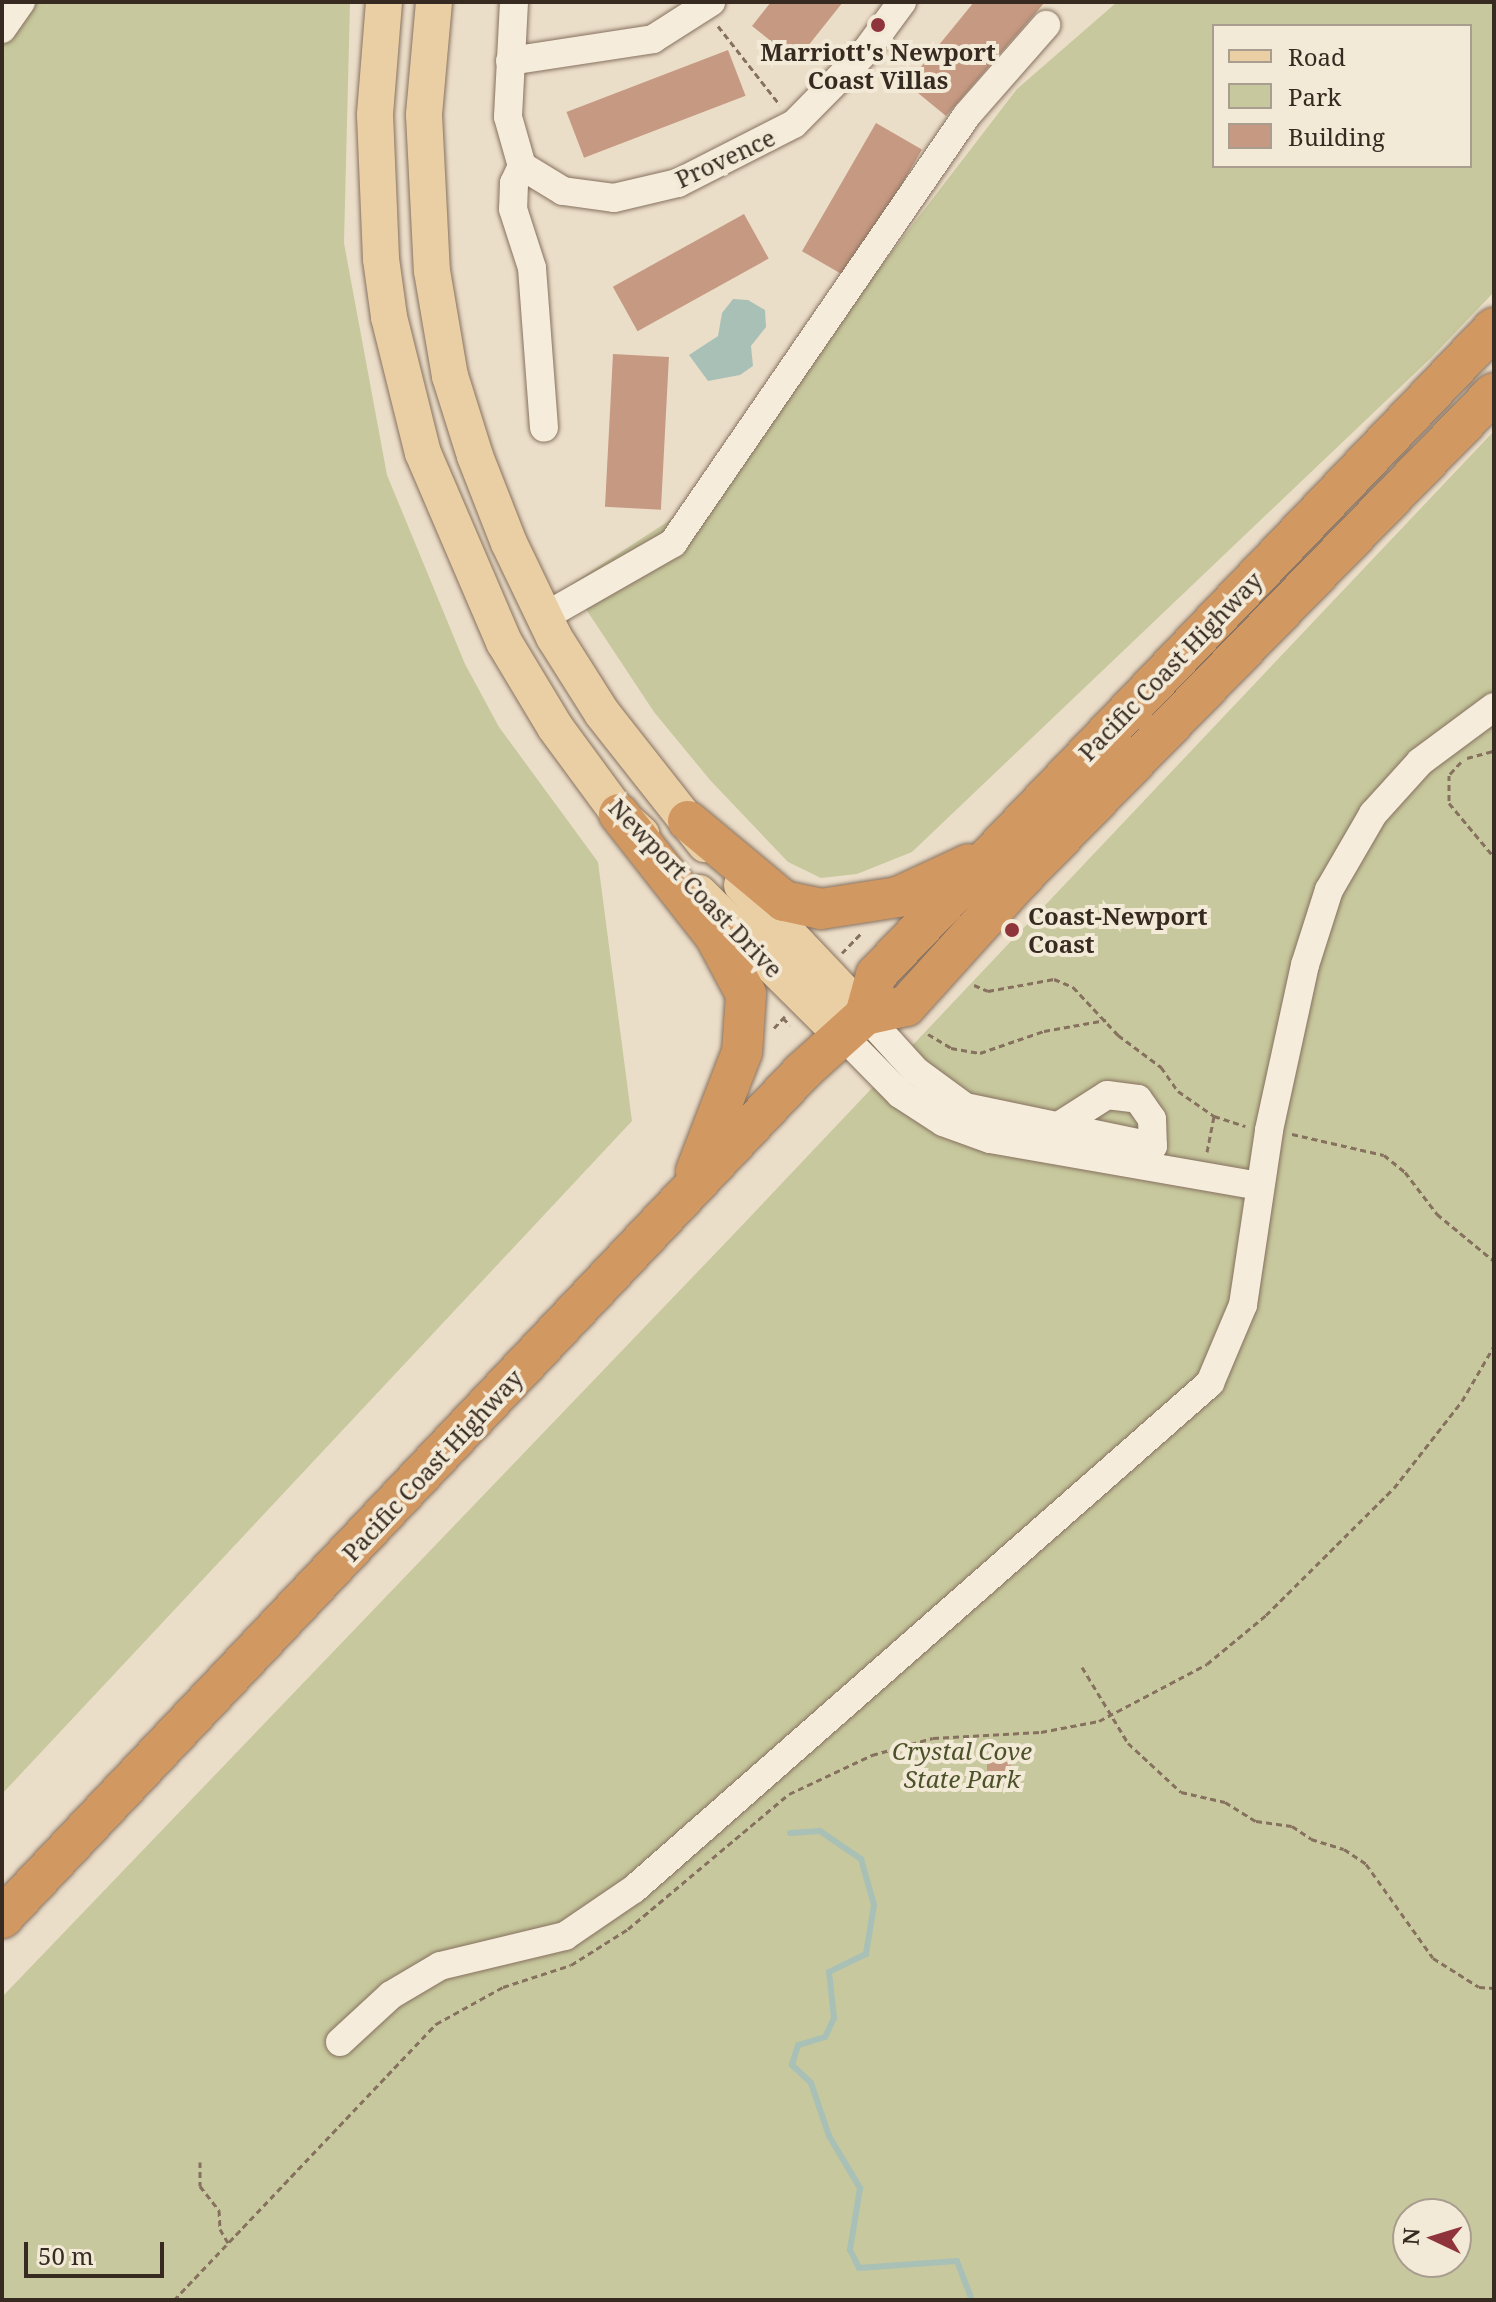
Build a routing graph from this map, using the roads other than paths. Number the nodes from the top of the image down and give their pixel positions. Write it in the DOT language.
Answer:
graph roads {
  1 [pos="21,2"];
  2 [pos="384,2"];
  3 [pos="434,2"];
  4 [pos="514,2"];
  5 [pos="902,2"];
  6 [pos="708,5"];
  7 [pos="1046,25"];
  8 [pos="2,29"];
  9 [pos="510,61"];
  10 [pos="522,166"];
  11 [pos="1494,328"];
  12 [pos="1494,393"];
  13 [pos="544,428"];
  14 [pos="544,617"];
  15 [pos="1494,707"];
  16 [pos="619,814"];
  17 [pos="688,821"];
  18 [pos="994,851"];
  19 [pos="854,1025"];
  20 [pos="1057,1127"];
  21 [pos="1145,1154"];
  22 [pos="1260,1178"];
  23 [pos="688,1189"];
  24 [pos="2,1918"];
  25 [pos="340,2042"];
  1 -- 8 [label="street"];
  2 -- 16 [label="main road, Newport Coast Drive"];
  3 -- 14 [label="main road, Newport Coast Drive"];
  4 -- 9 [label="street"];
  5 -- 10 [label="street, Provence"];
  6 -- 9 [label="street"];
  7 -- 14 [label="street"];
  9 -- 10 [label="street"];
  10 -- 13 [label="street"];
  11 -- 18 [label="highway, Pacific Coast Highway"];
  12 -- 19 [label="highway, Pacific Coast Highway"];
  14 -- 17 [label="main road, Newport Coast Drive"];
  15 -- 22 [label="street"];
  16 -- 19 [label="main road, Newport Coast Drive"];
  16 -- 23 [label="highway"];
  17 -- 18 [label="highway"];
  17 -- 19 [label="main road, Newport Coast Drive"];
  18 -- 19 [label="highway, Pacific Coast Highway"];
  19 -- 20 [label="street"];
  19 -- 21 [label="street"];
  19 -- 23 [label="highway, Pacific Coast Highway"];
  20 -- 21 [label="street"];
  20 -- 21 [label="street"];
  21 -- 22 [label="street"];
  21 -- 22 [label="street"];
  22 -- 25 [label="street"];
  23 -- 24 [label="highway, Pacific Coast Highway"];
}
